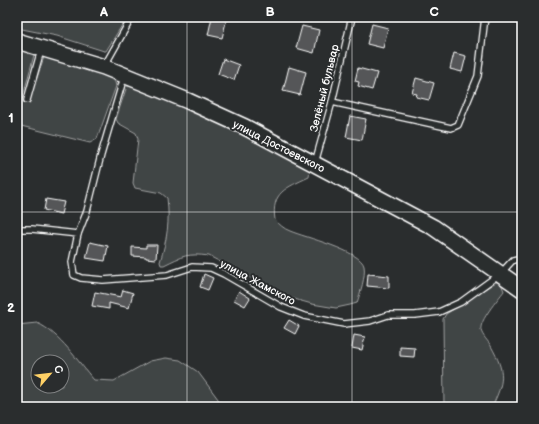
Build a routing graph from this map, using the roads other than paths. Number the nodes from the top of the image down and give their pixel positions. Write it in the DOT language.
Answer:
graph roads {
  1 [pos="132,17"];
  2 [pos="352,17"];
  3 [pos="485,17"];
  4 [pos="17,41"];
  5 [pos="41,48"];
  6 [pos="104,67"];
  7 [pos="124,76"];
  8 [pos="27,100"];
  9 [pos="332,102"];
  10 [pos="315,163"];
  11 [pos="17,229"];
  12 [pos="78,234"];
  13 [pos="522,258"];
  14 [pos="501,273"];
  15 [pos="522,289"];
  1 -- 6 [label="lane"];
  2 -- 9 [label="lane, Зелёный бульвар"];
  3 -- 9 [label="lane"];
  4 -- 5 [label="main road, улица Достоевского"];
  5 -- 6 [label="main road, улица Достоевского"];
  5 -- 8 [label="lane"];
  6 -- 7 [label="main road, улица Достоевского"];
  7 -- 10 [label="main road, улица Достоевского"];
  7 -- 12 [label="lane"];
  9 -- 10 [label="lane, Зелёный бульвар"];
  10 -- 14 [label="main road, улица Достоевского"];
  11 -- 12 [label="lane"];
  12 -- 14 [label="lane, улица Жамского"];
  13 -- 14 [label="lane"];
  14 -- 15 [label="main road, улица Достоевского"];
}
